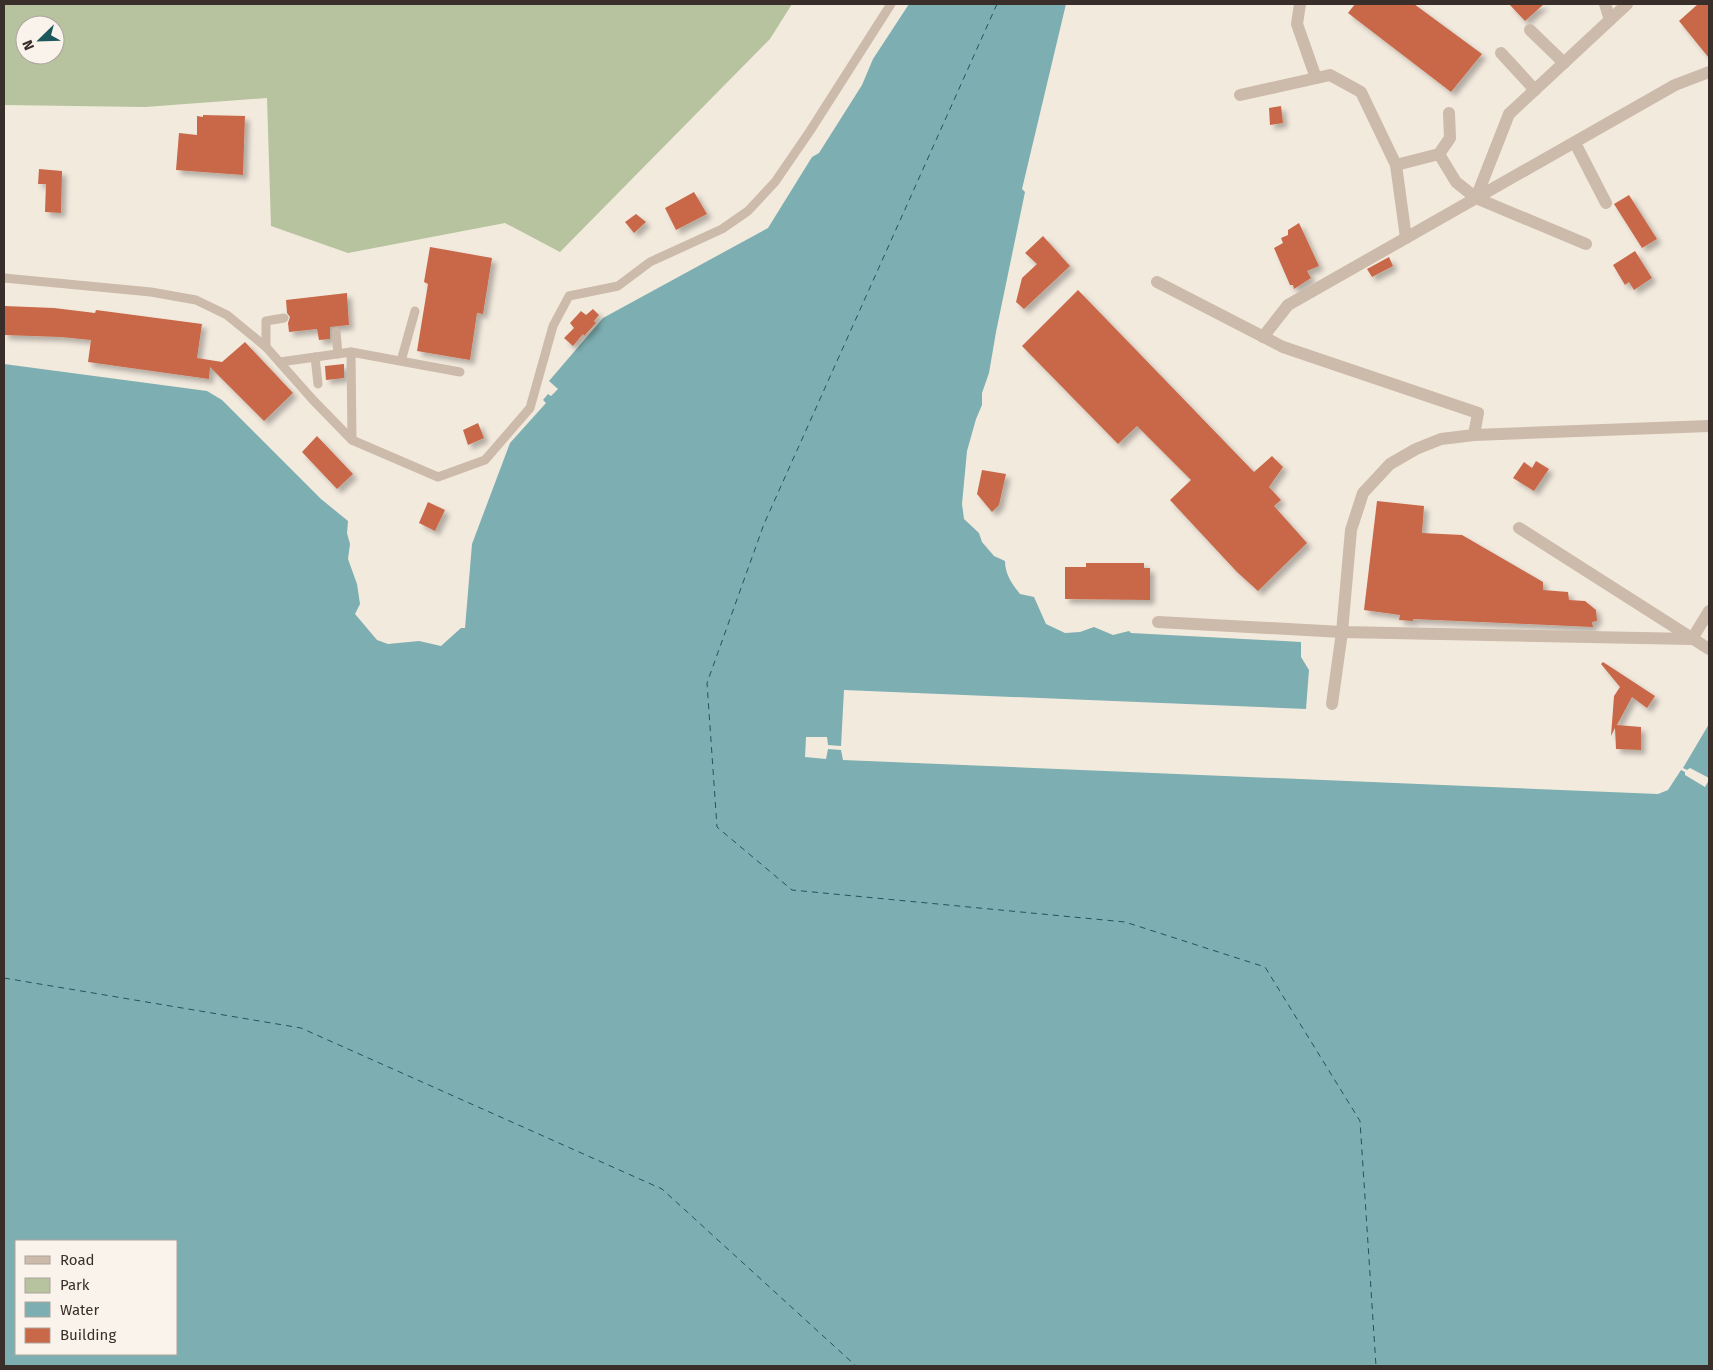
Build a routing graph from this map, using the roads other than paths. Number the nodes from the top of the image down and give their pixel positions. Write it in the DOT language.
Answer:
graph roads {
  1 [pos="891,4"];
  2 [pos="1300,4"];
  3 [pos="1605,4"];
  4 [pos="1628,4"];
  5 [pos="1610,20"];
  6 [pos="1530,30"];
  7 [pos="1501,53"];
  8 [pos="1564,63"];
  9 [pos="1709,72"];
  10 [pos="1316,78"];
  11 [pos="1535,90"];
  12 [pos="1240,95"];
  13 [pos="1448,113"];
  14 [pos="1575,142"];
  15 [pos="1439,154"];
  16 [pos="1396,165"];
  17 [pos="1476,198"];
  18 [pos="1606,203"];
  19 [pos="1406,238"];
  20 [pos="1586,244"];
  21 [pos="4,278"];
  22 [pos="1157,282"];
  23 [pos="415,311"];
  24 [pos="284,318"];
  25 [pos="336,332"];
  26 [pos="1264,337"];
  27 [pos="266,347"];
  28 [pos="351,352"];
  29 [pos="338,354"];
  30 [pos="315,357"];
  31 [pos="280,362"];
  32 [pos="401,362"];
  33 [pos="460,372"];
  34 [pos="318,384"];
  35 [pos="1709,426"];
  36 [pos="1474,434"];
  37 [pos="352,440"];
  38 [pos="1519,528"];
  39 [pos="1709,611"];
  40 [pos="1158,622"];
  41 [pos="1342,632"];
  42 [pos="1692,639"];
  43 [pos="1709,649"];
  44 [pos="1332,704"];
  1 -- 37 [label="lane"];
  2 -- 10 [label="street"];
  3 -- 5 [label="street"];
  4 -- 5 [label="street"];
  5 -- 8 [label="street"];
  6 -- 8 [label="street"];
  7 -- 11 [label="street"];
  8 -- 11 [label="street"];
  9 -- 14 [label="street"];
  10 -- 12 [label="street"];
  10 -- 16 [label="street"];
  11 -- 17 [label="street"];
  13 -- 15 [label="street"];
  14 -- 17 [label="street"];
  14 -- 18 [label="street"];
  15 -- 16 [label="street"];
  15 -- 17 [label="street"];
  16 -- 19 [label="street"];
  17 -- 19 [label="street"];
  17 -- 20 [label="street"];
  19 -- 26 [label="street"];
  21 -- 27 [label="lane"];
  22 -- 26 [label="street"];
  23 -- 32 [label="lane"];
  24 -- 27 [label="lane"];
  25 -- 29 [label="lane"];
  26 -- 36 [label="street"];
  27 -- 31 [label="lane"];
  28 -- 29 [label="lane"];
  28 -- 32 [label="lane"];
  28 -- 37 [label="lane"];
  29 -- 30 [label="lane"];
  30 -- 31 [label="lane"];
  30 -- 34 [label="lane"];
  31 -- 37 [label="lane"];
  32 -- 33 [label="lane"];
  35 -- 36 [label="street"];
  36 -- 41 [label="street"];
  38 -- 42 [label="street"];
  39 -- 42 [label="street"];
  40 -- 41 [label="street"];
  41 -- 42 [label="street"];
  41 -- 44 [label="street"];
  42 -- 43 [label="street"];
}
